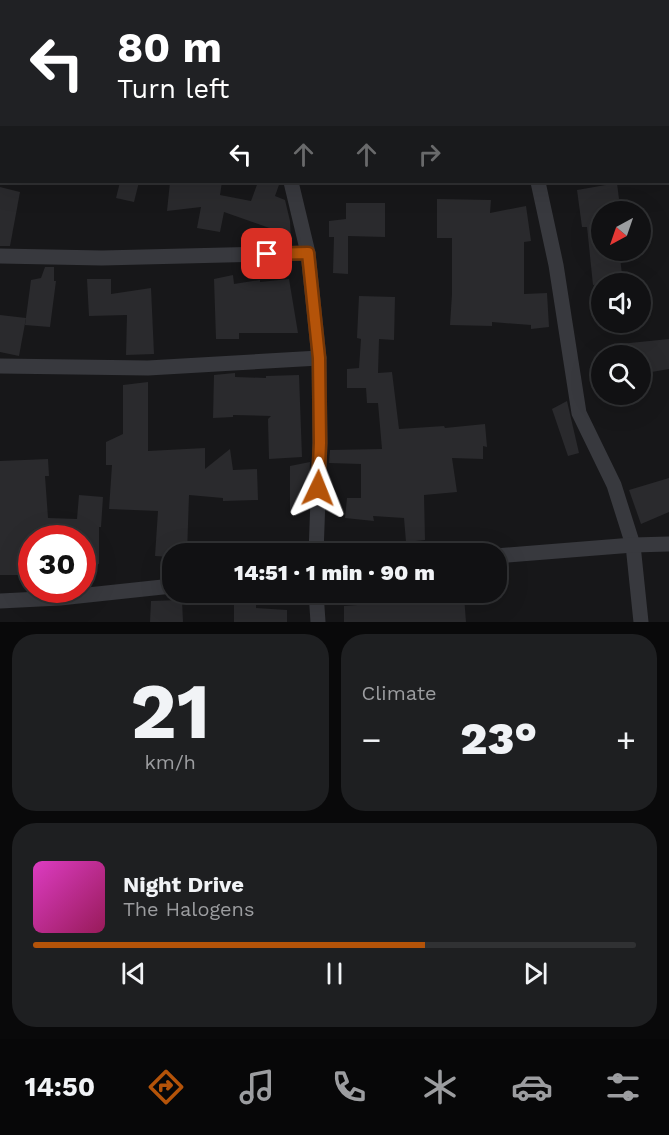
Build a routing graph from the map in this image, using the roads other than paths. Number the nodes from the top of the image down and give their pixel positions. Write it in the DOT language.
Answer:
graph roads {
  1 [pos="291,183"];
  2 [pos="538,183"];
  3 [pos="308,253"];
  4 [pos="0,256"];
  5 [pos="319,358"];
  6 [pos="0,366"];
  7 [pos="316,543"];
  8 [pos="669,544"];
  9 [pos="633,545"];
  10 [pos="507,555"];
  11 [pos="162,587"];
  12 [pos="0,602"];
  13 [pos="317,603"];
  14 [pos="318,622"];
  15 [pos="641,622"];
  1 -- 3 [label="street"];
  2 -- 9 [label="street"];
  3 -- 4 [label="street"];
  3 -- 5 [label="street"];
  5 -- 6 [label="street"];
  5 -- 7 [label="street"];
  8 -- 9 [label="street"];
  9 -- 10 [label="street"];
  9 -- 15 [label="street"];
  11 -- 12 [label="street"];
  13 -- 14 [label="street"];
}
